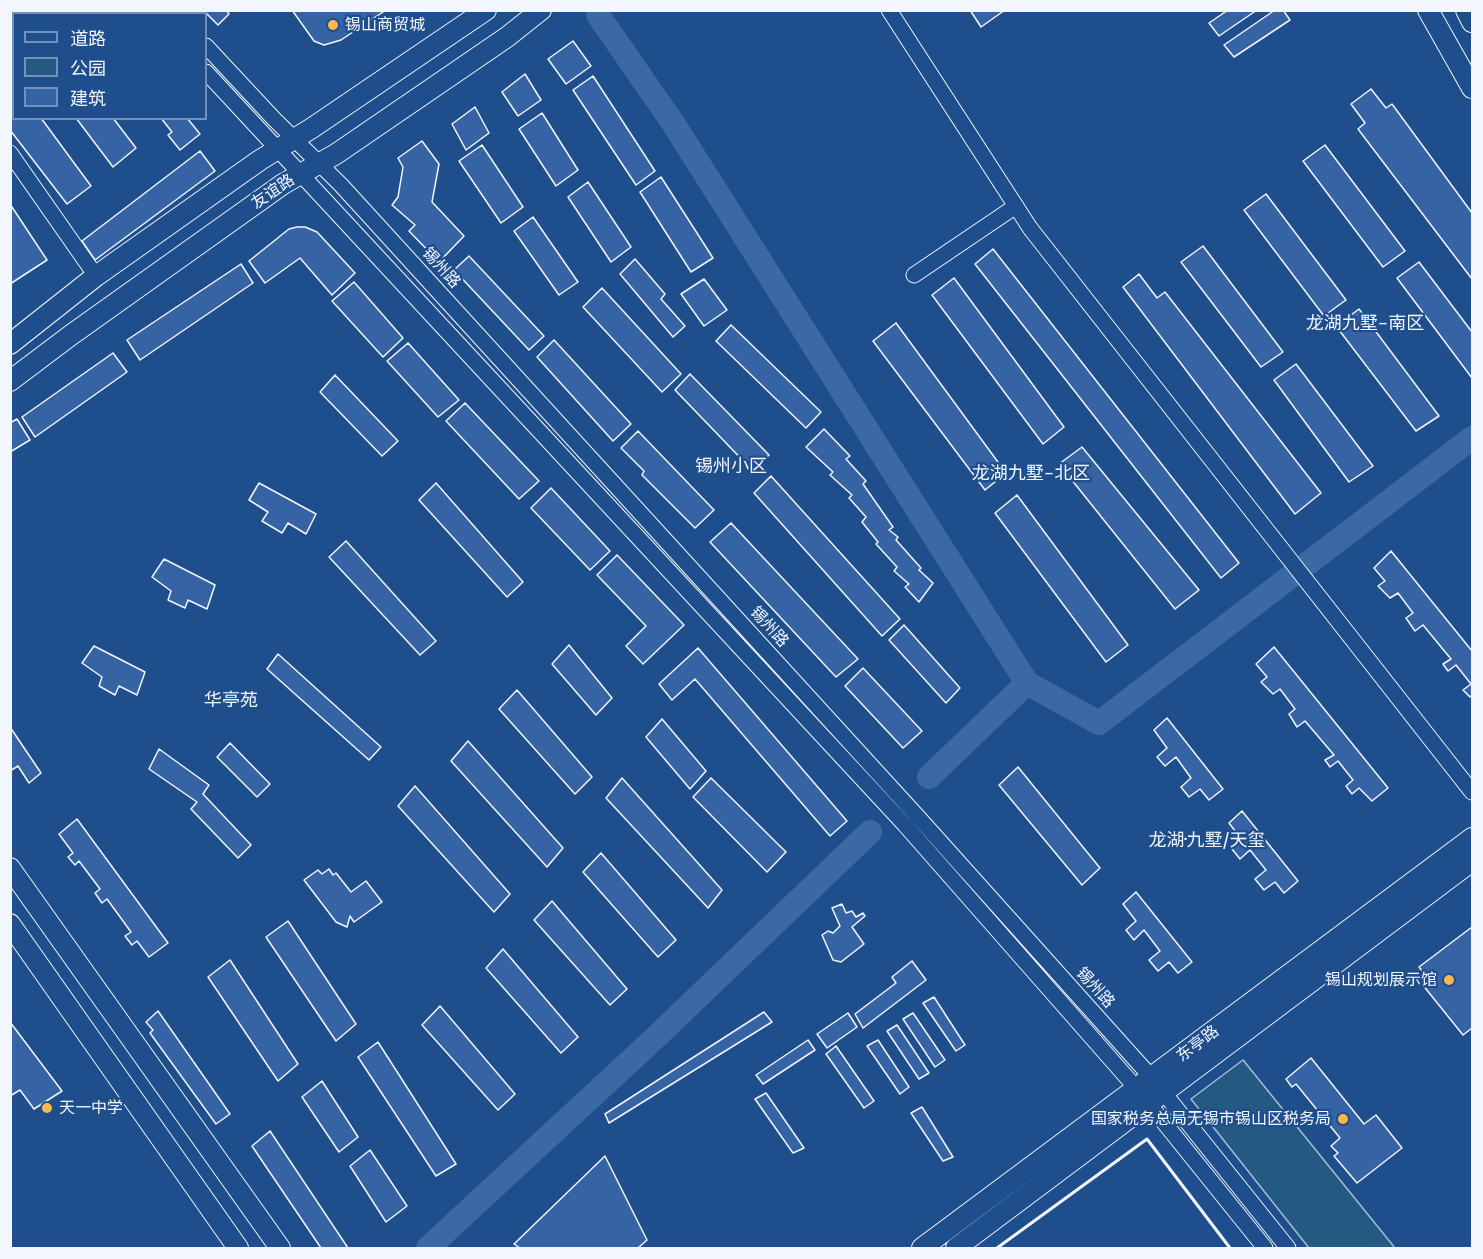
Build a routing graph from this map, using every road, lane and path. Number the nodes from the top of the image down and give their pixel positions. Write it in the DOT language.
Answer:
graph roads {
  1 [pos="486,10"];
  2 [pos="541,10"];
  3 [pos="889,10"];
  4 [pos="1428,10"];
  5 [pos="1466,10"];
  6 [pos="1473,22"];
  7 [pos="207,47"];
  8 [pos="207,73"];
  9 [pos="1473,88"];
  10 [pos="286,144"];
  11 [pos="10,153"];
  12 [pos="319,164"];
  13 [pos="301,174"];
  14 [pos="1016,206"];
  15 [pos="914,275"];
  16 [pos="96,276"];
  17 [pos="10,344"];
  18 [pos="10,381"];
  19 [pos="1473,792"];
  20 [pos="1473,838"];
  21 [pos="1473,861"];
  22 [pos="10,868"];
  23 [pos="10,924"];
  24 [pos="1150,1091"];
  25 [pos="238,1248"];
  26 [pos="280,1248"];
  27 [pos="922,1248"];
  28 [pos="956,1248"];
  29 [pos="1265,1248"];
  30 [pos="1288,1248"];
  1 -- 10 [label="main road, 友谊路"];
  2 -- 12 [label="main road, 友谊路"];
  3 -- 14 [label="street"];
  4 -- 9 [label="main road"];
  5 -- 6 [label="main road"];
  7 -- 10 [label="street, 锡州路"];
  8 -- 10 [label="street, 锡州路"];
  10 -- 12 [label="street, 锡州路"];
  10 -- 13 [label="street, 锡州路"];
  10 -- 16 [label="main road, 友谊路"];
  11 -- 16 [label="street"];
  12 -- 13 [label="main road, 友谊路"];
  12 -- 24 [label="street, 锡州路"];
  13 -- 18 [label="main road, 友谊路"];
  13 -- 24 [label="street, 锡州路"];
  14 -- 15 [label="street"];
  14 -- 19 [label="street"];
  16 -- 17 [label="main road, 友谊路"];
  20 -- 24 [label="main road, 东亭路"];
  21 -- 24 [label="main road, 东亭路"];
  22 -- 26 [label="main road"];
  23 -- 25 [label="main road"];
  24 -- 27 [label="main road, 东亭路"];
  24 -- 28 [label="main road, 东亭路"];
  24 -- 29 [label="street, 锡州路"];
  24 -- 30 [label="street, 锡州路"];
}
